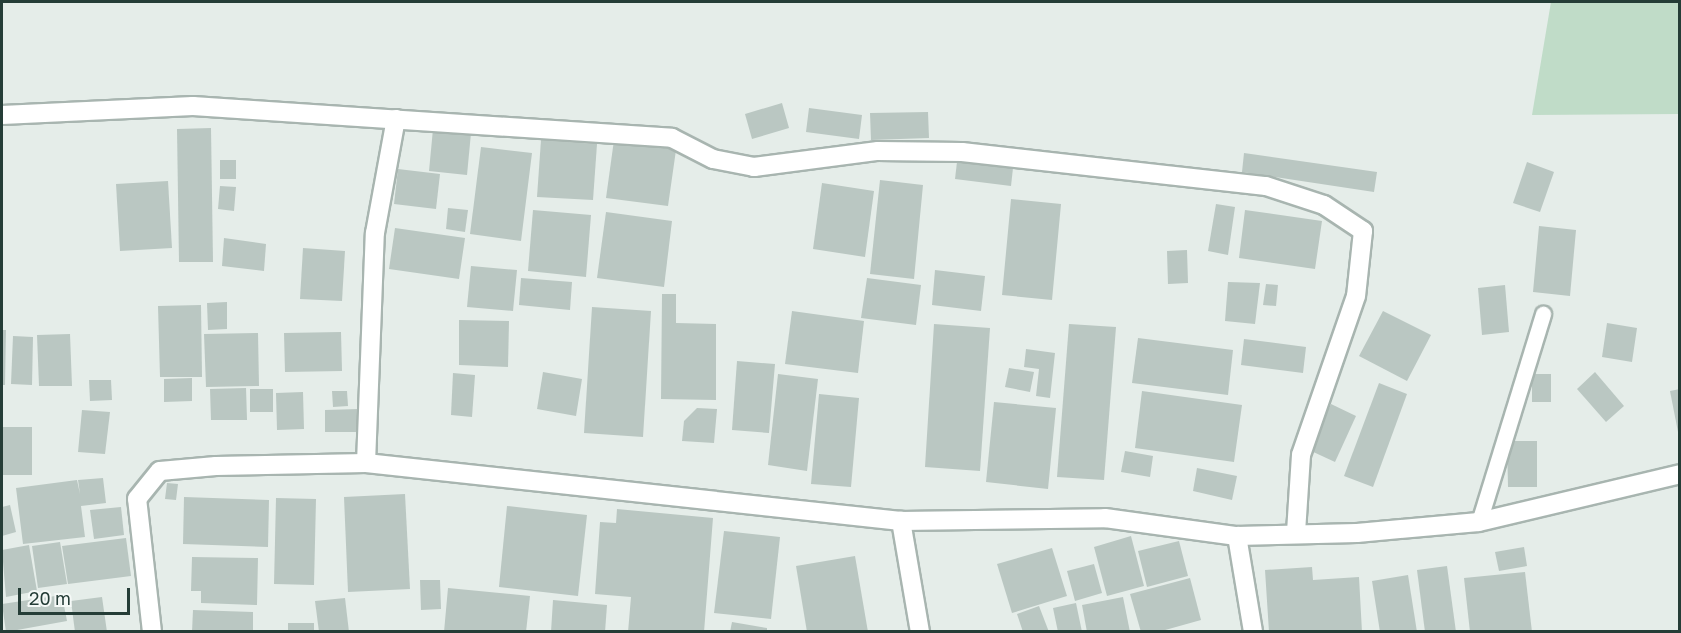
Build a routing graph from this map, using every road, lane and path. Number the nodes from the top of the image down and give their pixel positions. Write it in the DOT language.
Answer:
graph roads {
  1 [pos="2,115"];
  2 [pos="396,119"];
  3 [pos="1543,314"];
  4 [pos="366,463"];
  5 [pos="1680,474"];
  6 [pos="901,521"];
  7 [pos="1479,522"];
  8 [pos="1296,532"];
  9 [pos="1237,536"];
  10 [pos="152,632"];
  11 [pos="920,632"];
  12 [pos="1253,632"];
  1 -- 2 [label="street"];
  2 -- 4 [label="street"];
  2 -- 8 [label="street"];
  3 -- 7 [label="lane"];
  4 -- 6 [label="street"];
  4 -- 10 [label="street"];
  5 -- 7 [label="street"];
  6 -- 9 [label="street"];
  6 -- 11 [label="street"];
  7 -- 8 [label="street"];
  8 -- 9 [label="street"];
  9 -- 12 [label="street"];
}
